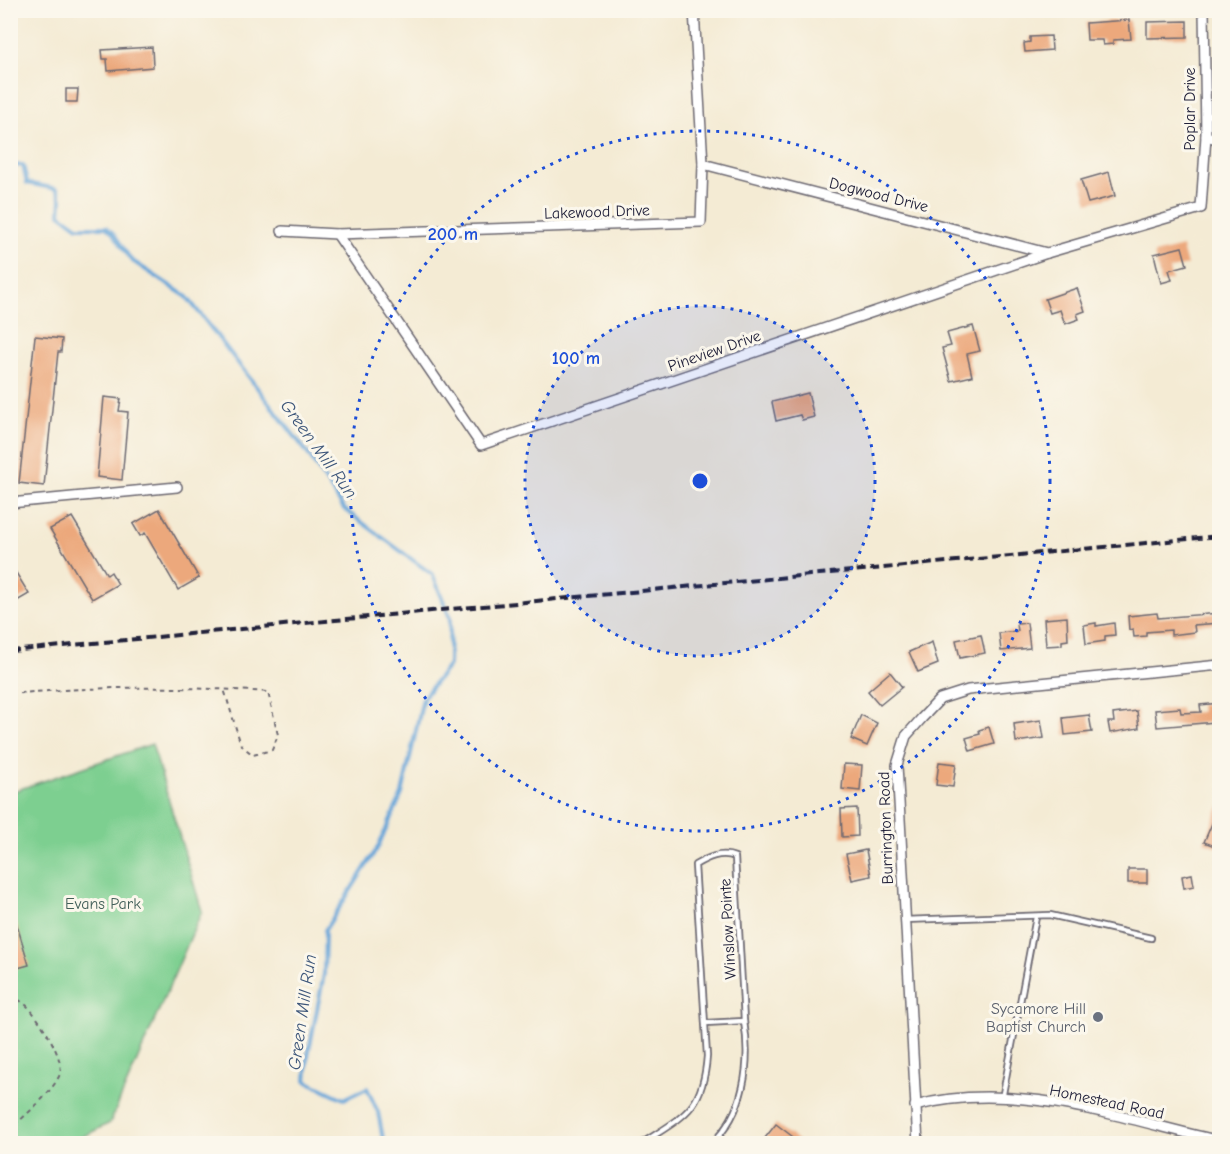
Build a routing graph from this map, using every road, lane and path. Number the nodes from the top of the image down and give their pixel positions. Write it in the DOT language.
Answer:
graph roads {
  1 [pos="694,10"];
  2 [pos="1204,10"];
  3 [pos="1206,136"];
  4 [pos="1220,140"];
  5 [pos="703,164"];
  6 [pos="1201,208"];
  7 [pos="282,231"];
  8 [pos="337,234"];
  9 [pos="1047,253"];
  10 [pos="177,487"];
  11 [pos="10,503"];
  12 [pos="1220,665"];
  13 [pos="224,689"];
  14 [pos="10,694"];
  15 [pos="1036,917"];
  16 [pos="904,920"];
  17 [pos="1151,938"];
  18 [pos="10,995"];
  19 [pos="744,1021"];
  20 [pos="705,1023"];
  21 [pos="1002,1099"];
  22 [pos="915,1106"];
  23 [pos="10,1129"];
  24 [pos="1220,1141"];
  25 [pos="641,1143"];
  26 [pos="711,1143"];
  27 [pos="918,1143"];
  1 -- 5 [label="street, Lakewood Drive"];
  2 -- 3 [label="street, Poplar Drive"];
  3 -- 4 [label="street"];
  3 -- 6 [label="street, Poplar Drive"];
  5 -- 8 [label="street, Lakewood Drive"];
  5 -- 9 [label="street, Dogwood Drive"];
  6 -- 9 [label="street, Pineview Drive"];
  7 -- 8 [label="street, Lakewood Drive"];
  8 -- 9 [label="street, Pineview Drive"];
  10 -- 11 [label="street"];
  12 -- 16 [label="street, Burrington Road"];
  13 -- 13 [label="path"];
  13 -- 14 [label="path"];
  15 -- 16 [label="lane"];
  15 -- 17 [label="lane"];
  15 -- 21 [label="lane"];
  16 -- 22 [label="street, Burrington Road"];
  18 -- 23 [label="path"];
  19 -- 20 [label="lane"];
  19 -- 20 [label="lane, Winslow Pointe"];
  19 -- 26 [label="lane, Winslow Pointe"];
  20 -- 25 [label="lane, Winslow Pointe"];
  21 -- 22 [label="street, Homestead Road"];
  21 -- 24 [label="street, Homestead Road"];
  22 -- 27 [label="street, Burrington Road"];
}
